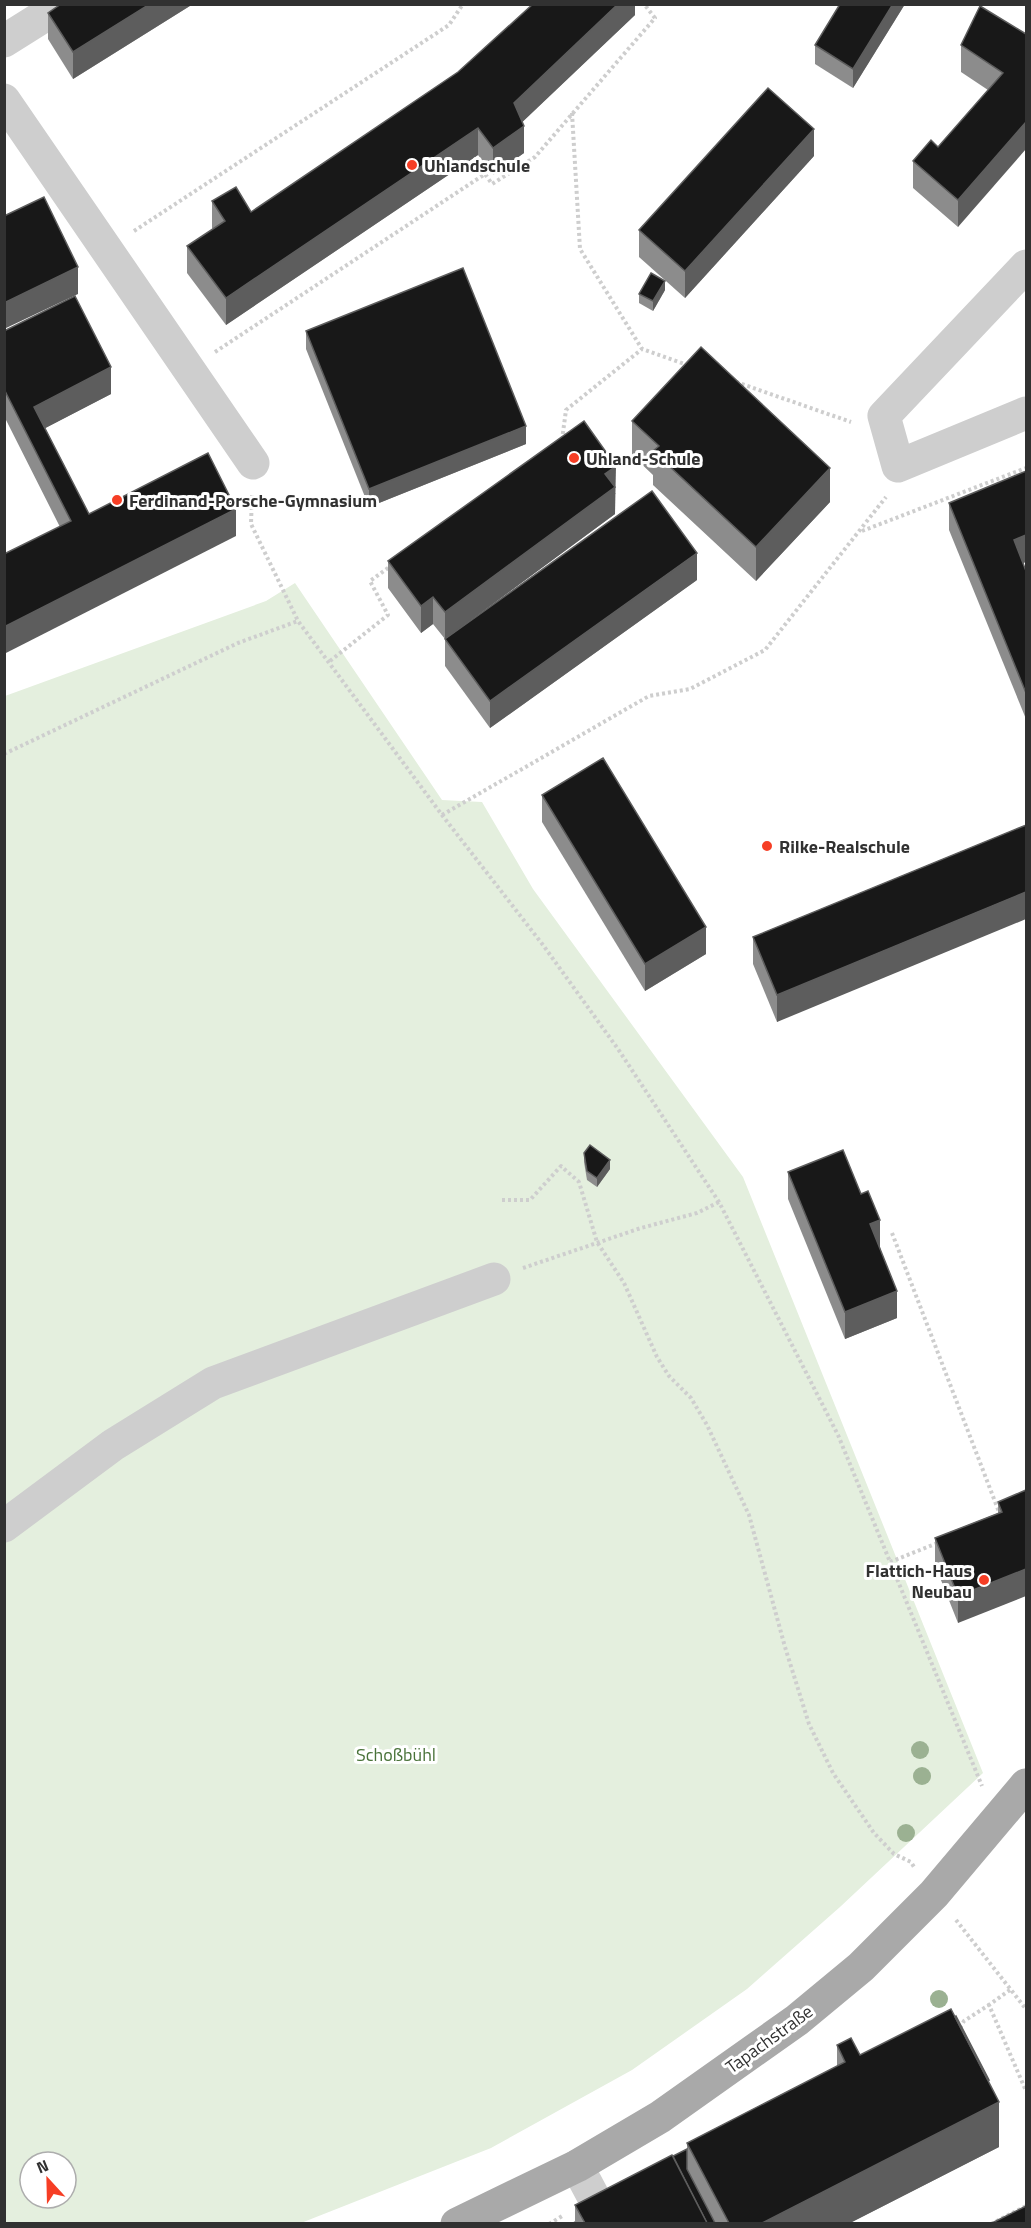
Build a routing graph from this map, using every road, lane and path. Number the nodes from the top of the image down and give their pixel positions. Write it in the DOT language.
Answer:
graph roads {
  1 [pos="63,4"];
  2 [pos="462,4"];
  3 [pos="644,4"];
  4 [pos="4,41"];
  5 [pos="4,100"];
  6 [pos="572,113"];
  7 [pos="109,249"];
  8 [pos="1026,266"];
  9 [pos="642,349"];
  10 [pos="189,369"];
  11 [pos="698,369"];
  12 [pos="732,380"];
  13 [pos="1026,413"];
  14 [pos="884,416"];
  15 [pos="562,441"];
  16 [pos="253,463"];
  17 [pos="898,466"];
  18 [pos="1026,468"];
  19 [pos="861,532"];
  20 [pos="399,560"];
  21 [pos="298,621"];
  22 [pos="329,661"];
  23 [pos="4,754"];
  24 [pos="442,815"];
  25 [pos="502,1200"];
  26 [pos="719,1202"];
  27 [pos="891,1233"];
  28 [pos="597,1242"];
  29 [pos="494,1279"];
  30 [pos="992,1520"];
  31 [pos="4,1526"];
  32 [pos="947,1539"];
  33 [pos="890,1562"];
  34 [pos="1026,1785"];
  35 [pos="983,1787"];
  36 [pos="911,1862"];
  37 [pos="934,1894"];
  38 [pos="1010,1990"];
  39 [pos="989,2005"];
  40 [pos="1026,2009"];
  41 [pos="957,2034"];
  42 [pos="1026,2091"];
  43 [pos="578,2166"];
  44 [pos="1026,2206"];
  45 [pos="457,2223"];
  46 [pos="608,2223"];
  47 [pos="991,2223"];
  1 -- 4 [label="lane"];
  2 -- 7 [label="path"];
  3 -- 6 [label="path"];
  5 -- 7 [label="lane"];
  6 -- 9 [label="path"];
  6 -- 10 [label="path"];
  7 -- 10 [label="lane"];
  8 -- 14 [label="lane"];
  9 -- 11 [label="path"];
  9 -- 15 [label="path"];
  10 -- 16 [label="lane"];
  12 -- 14 [label="path"];
  13 -- 17 [label="lane"];
  14 -- 17 [label="lane"];
  16 -- 21 [label="path"];
  17 -- 19 [label="path"];
  18 -- 19 [label="path"];
  19 -- 24 [label="path"];
  20 -- 22 [label="path"];
  21 -- 22 [label="path"];
  21 -- 23 [label="path"];
  22 -- 24 [label="path"];
  24 -- 26 [label="path"];
  25 -- 28 [label="path"];
  26 -- 28 [label="path"];
  26 -- 33 [label="path"];
  27 -- 30 [label="path"];
  28 -- 29 [label="path"];
  28 -- 36 [label="path"];
  29 -- 31 [label="lane"];
  32 -- 33 [label="path"];
  33 -- 35 [label="path"];
  34 -- 37 [label="main road, Tapachstraße"];
  37 -- 38 [label="path"];
  37 -- 43 [label="main road, Tapachstraße"];
  38 -- 39 [label="path"];
  38 -- 40 [label="path"];
  39 -- 41 [label="path"];
  39 -- 42 [label="path"];
  43 -- 45 [label="main road, Tapachstraße"];
  43 -- 46 [label="lane"];
  44 -- 47 [label="path"];
}
